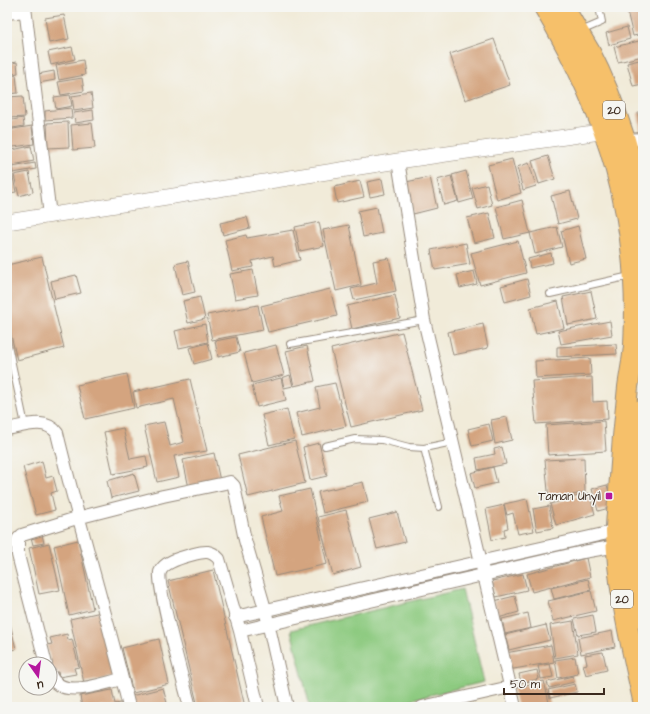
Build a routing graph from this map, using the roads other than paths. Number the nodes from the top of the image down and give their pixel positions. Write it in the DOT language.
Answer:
graph roads {
  1 [pos="544,7"];
  2 [pos="564,7"];
  3 [pos="599,7"];
  4 [pos="25,9"];
  5 [pos="7,13"];
  6 [pos="571,36"];
  7 [pos="623,135"];
  8 [pos="398,161"];
  9 [pos="50,216"];
  10 [pos="643,221"];
  11 [pos="7,222"];
  12 [pos="634,276"];
  13 [pos="550,294"];
  14 [pos="424,320"];
  15 [pos="7,340"];
  16 [pos="290,344"];
  17 [pos="636,420"];
  18 [pos="25,425"];
  19 [pos="7,429"];
  20 [pos="453,442"];
  21 [pos="324,446"];
  22 [pos="424,448"];
  23 [pos="439,507"];
  24 [pos="77,518"];
  25 [pos="625,537"];
  26 [pos="482,562"];
  27 [pos="485,576"];
  28 [pos="412,577"];
  29 [pos="416,591"];
  30 [pos="266,610"];
  31 [pos="235,617"];
  32 [pos="643,618"];
  33 [pos="269,626"];
  34 [pos="240,631"];
  35 [pos="44,656"];
  36 [pos="122,679"];
  37 [pos="58,685"];
  38 [pos="510,687"];
  39 [pos="643,700"];
  40 [pos="129,707"];
  41 [pos="190,707"];
  42 [pos="258,707"];
  43 [pos="287,707"];
  44 [pos="422,707"];
  45 [pos="515,707"];
  1 -- 6 [label="highway, 20"];
  2 -- 6 [label="highway, 20"];
  3 -- 6 [label="lane"];
  4 -- 5 [label="street"];
  4 -- 9 [label="street"];
  6 -- 7 [label="highway, 20"];
  7 -- 8 [label="street"];
  7 -- 10 [label="highway, 20"];
  7 -- 12 [label="highway, 20"];
  8 -- 9 [label="street"];
  8 -- 14 [label="street"];
  9 -- 11 [label="street"];
  12 -- 13 [label="lane"];
  12 -- 17 [label="highway, 20"];
  14 -- 16 [label="lane"];
  14 -- 20 [label="street"];
  15 -- 18 [label="lane"];
  17 -- 25 [label="highway, 20"];
  18 -- 19 [label="street"];
  18 -- 24 [label="street"];
  20 -- 22 [label="lane"];
  20 -- 26 [label="street"];
  21 -- 22 [label="lane"];
  22 -- 23 [label="lane"];
  24 -- 30 [label="street"];
  24 -- 35 [label="street"];
  24 -- 36 [label="street"];
  25 -- 26 [label="street"];
  25 -- 27 [label="street"];
  25 -- 32 [label="highway, 20"];
  25 -- 39 [label="highway, 20"];
  26 -- 27 [label="street"];
  26 -- 28 [label="street"];
  27 -- 29 [label="street"];
  27 -- 38 [label="street"];
  28 -- 29 [label="street"];
  28 -- 30 [label="street"];
  29 -- 33 [label="street"];
  30 -- 31 [label="street"];
  30 -- 33 [label="street"];
  31 -- 34 [label="street"];
  31 -- 41 [label="street"];
  33 -- 34 [label="street"];
  33 -- 43 [label="street"];
  34 -- 42 [label="street"];
  36 -- 37 [label="street"];
  36 -- 40 [label="street"];
  38 -- 44 [label="street"];
  38 -- 45 [label="street"];
}
